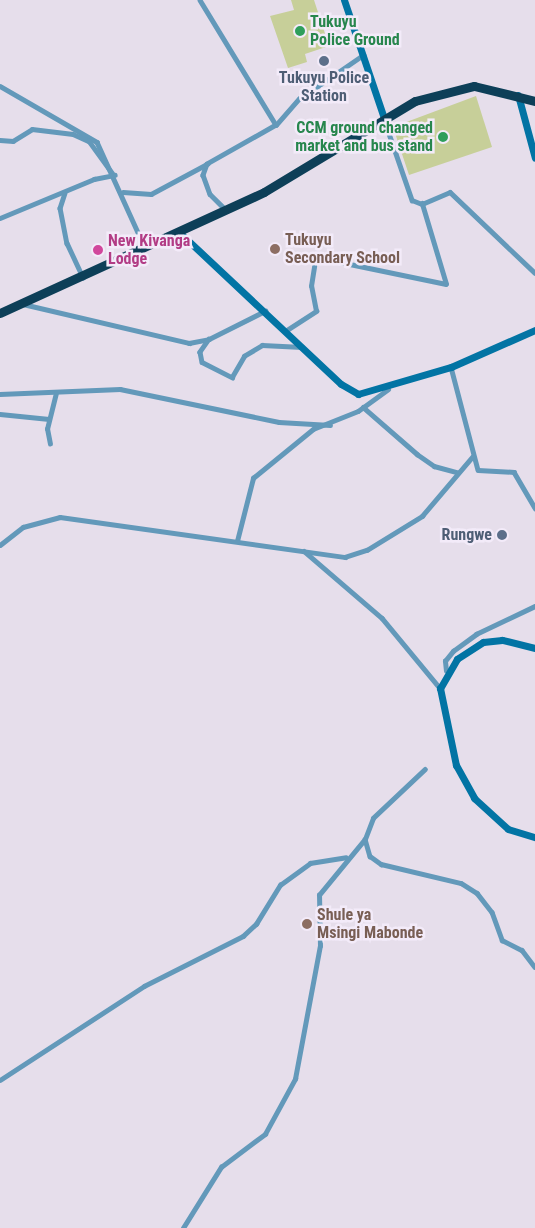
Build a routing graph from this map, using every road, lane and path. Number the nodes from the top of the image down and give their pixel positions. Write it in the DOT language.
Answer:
graph roads {
  1 [pos="200,0"];
  2 [pos="344,0"];
  3 [pos="363,55"];
  4 [pos="0,86"];
  5 [pos="518,94"];
  6 [pos="535,101"];
  7 [pos="384,118"];
  8 [pos="276,125"];
  9 [pos="0,140"];
  10 [pos="535,158"];
  11 [pos="207,164"];
  12 [pos="115,176"];
  13 [pos="123,192"];
  14 [pos="65,193"];
  15 [pos="422,204"];
  16 [pos="226,210"];
  17 [pos="0,218"];
  18 [pos="179,232"];
  19 [pos="146,249"];
  20 [pos="340,262"];
  21 [pos="314,266"];
  22 [pos="535,273"];
  23 [pos="83,277"];
  24 [pos="22,303"];
  25 [pos="267,310"];
  26 [pos="0,313"];
  27 [pos="287,330"];
  28 [pos="535,330"];
  29 [pos="209,339"];
  30 [pos="303,346"];
  31 [pos="451,367"];
  32 [pos="388,389"];
  33 [pos="0,394"];
  34 [pos="56,394"];
  35 [pos="363,407"];
  36 [pos="0,414"];
  37 [pos="49,419"];
  38 [pos="330,425"];
  39 [pos="50,444"];
  40 [pos="472,457"];
  41 [pos="457,472"];
  42 [pos="535,508"];
  43 [pos="237,541"];
  44 [pos="0,545"];
  45 [pos="304,551"];
  46 [pos="535,606"];
  47 [pos="535,648"];
  48 [pos="446,671"];
  49 [pos="440,688"];
  50 [pos="425,769"];
  51 [pos="535,837"];
  52 [pos="365,839"];
  53 [pos="346,857"];
  54 [pos="535,967"];
  55 [pos="0,1080"];
  56 [pos="184,1228"];
  1 -- 8 [label="street"];
  2 -- 3 [label="street"];
  3 -- 7 [label="street"];
  3 -- 8 [label="street"];
  4 -- 12 [label="street"];
  5 -- 6 [label="highway"];
  5 -- 7 [label="highway"];
  5 -- 10 [label="street"];
  7 -- 15 [label="street"];
  7 -- 16 [label="highway"];
  8 -- 11 [label="street"];
  9 -- 12 [label="street"];
  11 -- 13 [label="street"];
  11 -- 16 [label="street"];
  12 -- 13 [label="street"];
  12 -- 14 [label="street"];
  13 -- 19 [label="street"];
  14 -- 17 [label="street"];
  14 -- 23 [label="street"];
  15 -- 20 [label="street"];
  15 -- 22 [label="street"];
  16 -- 18 [label="highway"];
  18 -- 19 [label="highway"];
  18 -- 25 [label="street"];
  19 -- 23 [label="highway"];
  21 -- 27 [label="street"];
  23 -- 24 [label="highway"];
  24 -- 26 [label="highway"];
  24 -- 29 [label="street"];
  25 -- 27 [label="street"];
  25 -- 29 [label="street"];
  27 -- 30 [label="street"];
  28 -- 31 [label="street"];
  29 -- 30 [label="street"];
  30 -- 32 [label="street"];
  31 -- 32 [label="street"];
  31 -- 40 [label="street"];
  32 -- 35 [label="street"];
  33 -- 34 [label="street"];
  34 -- 37 [label="street"];
  34 -- 38 [label="street"];
  35 -- 38 [label="street"];
  35 -- 41 [label="street"];
  36 -- 37 [label="street"];
  37 -- 39 [label="street"];
  38 -- 43 [label="street"];
  40 -- 41 [label="street"];
  40 -- 42 [label="street"];
  41 -- 45 [label="street"];
  43 -- 44 [label="street"];
  43 -- 45 [label="street"];
  45 -- 49 [label="street"];
  46 -- 48 [label="street"];
  47 -- 48 [label="street"];
  48 -- 49 [label="street"];
  49 -- 51 [label="street"];
  50 -- 52 [label="street"];
  52 -- 53 [label="street"];
  52 -- 54 [label="street"];
  53 -- 55 [label="street"];
  53 -- 56 [label="street"];
}
